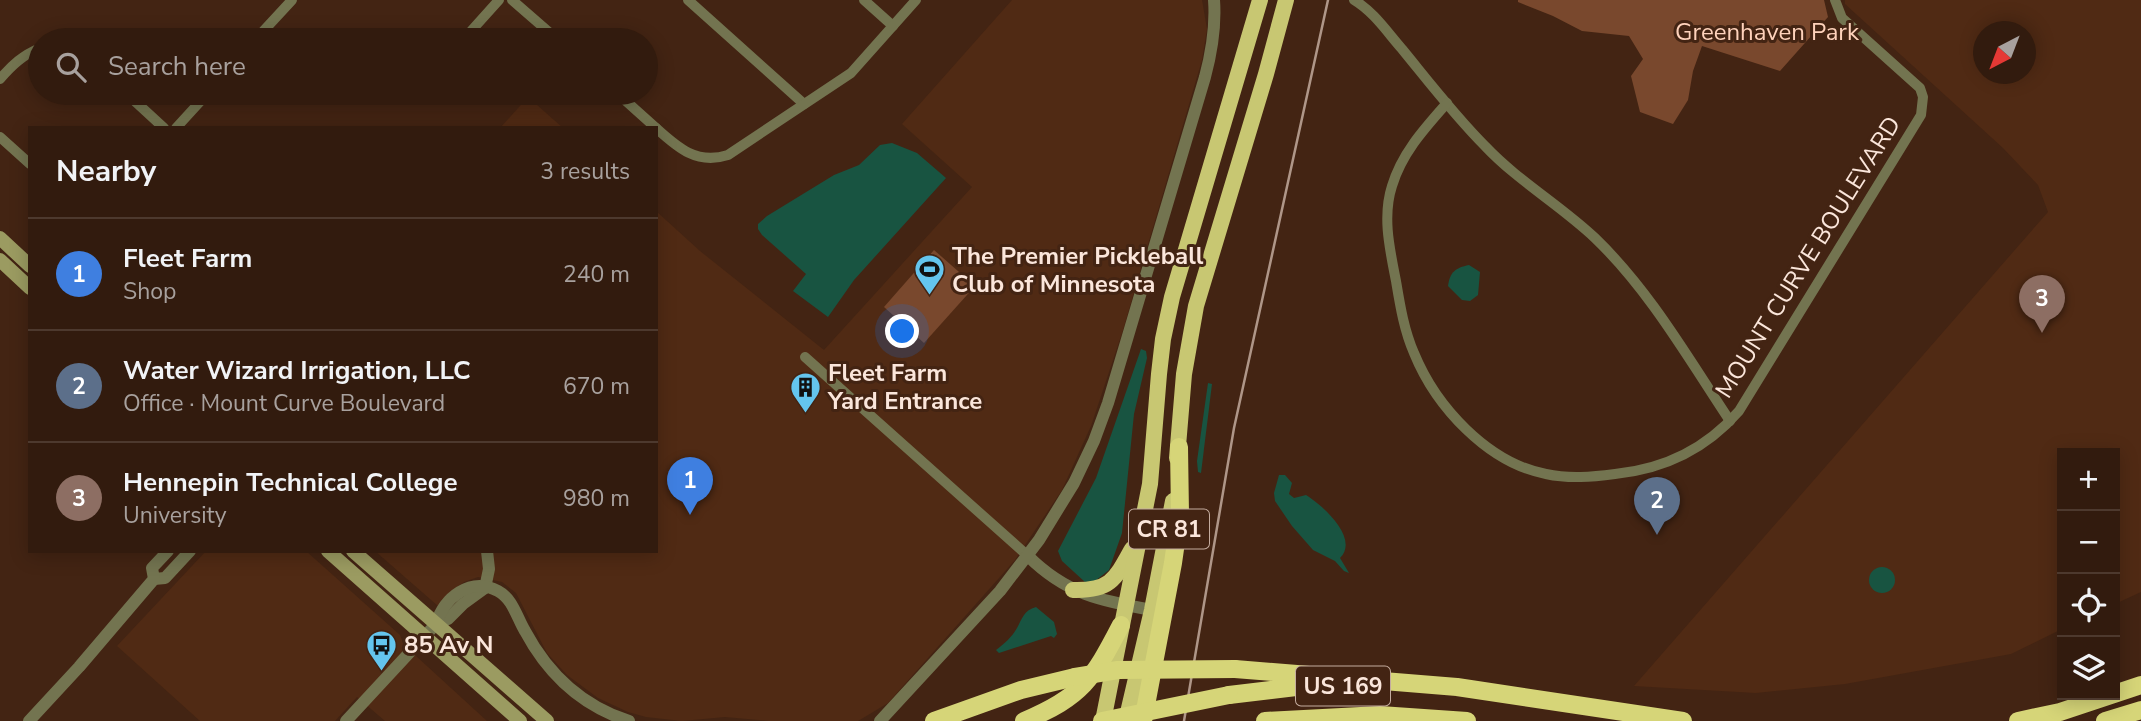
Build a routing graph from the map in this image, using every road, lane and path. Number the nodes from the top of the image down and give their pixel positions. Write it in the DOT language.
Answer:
graph roads {
  1 [pos="292,0"];
  2 [pos="499,0"];
  3 [pos="512,0"];
  4 [pos="688,0"];
  5 [pos="864,0"];
  6 [pos="916,0"];
  7 [pos="1206,0"];
  8 [pos="1214,0"];
  9 [pos="1260,0"];
  10 [pos="1286,0"];
  11 [pos="1354,0"];
  12 [pos="1835,0"];
  13 [pos="893,26"];
  14 [pos="266,28"];
  15 [pos="474,28"];
  16 [pos="544,28"];
  17 [pos="1214,28"];
  18 [pos="28,53"];
  19 [pos="0,79"];
  20 [pos="1447,103"];
  21 [pos="804,104"];
  22 [pos="139,105"];
  23 [pos="197,105"];
  24 [pos="630,105"];
  25 [pos="162,126"];
  26 [pos="178,126"];
  27 [pos="654,126"];
  28 [pos="658,130"];
  29 [pos="0,137"];
  30 [pos="28,162"];
  31 [pos="0,238"];
  32 [pos="0,260"];
  33 [pos="28,264"];
  34 [pos="28,286"];
  35 [pos="805,357"];
  36 [pos="1730,421"];
  37 [pos="1178,447"];
  38 [pos="1140,535"];
  39 [pos="166,553"];
  40 [pos="188,553"];
  41 [pos="330,553"];
  42 [pos="355,553"];
  43 [pos="488,553"];
  44 [pos="1028,556"];
  45 [pos="153,579"];
  46 [pos="485,588"];
  47 [pos="1073,590"];
  48 [pos="1127,606"];
  49 [pos="1152,610"];
  50 [pos="436,624"];
  51 [pos="1121,625"];
  52 [pos="424,636"];
  53 [pos="2141,685"];
  54 [pos="1457,687"];
  55 [pos="2141,710"];
  56 [pos="1460,720"];
  57 [pos="29,721"];
  58 [pos="346,721"];
  59 [pos="520,721"];
  60 [pos="547,721"];
  61 [pos="629,721"];
  62 [pos="880,721"];
  63 [pos="934,721"];
  64 [pos="1024,721"];
  65 [pos="1102,721"];
  66 [pos="1126,721"];
  67 [pos="1143,721"];
  68 [pos="1265,721"];
  69 [pos="1452,721"];
  70 [pos="1466,721"];
  71 [pos="1683,721"];
  72 [pos="2018,721"];
  73 [pos="2105,721"];
  1 -- 14 [label="street"];
  2 -- 15 [label="street"];
  3 -- 16 [label="street"];
  4 -- 21 [label="street"];
  5 -- 13 [label="street"];
  6 -- 13 [label="street"];
  7 -- 17 [label="street"];
  8 -- 17 [label="street"];
  9 -- 38 [label="highway, CR 81"];
  10 -- 37 [label="highway, CR 81"];
  11 -- 20 [label="street"];
  12 -- 36 [label="street, MOUNT CURVE BOULEVARD"];
  13 -- 21 [label="street"];
  17 -- 44 [label="street"];
  18 -- 19 [label="street"];
  20 -- 36 [label="street"];
  20 -- 36 [label="street, MOUNT CURVE BOULEVARD"];
  21 -- 28 [label="street"];
  22 -- 25 [label="street"];
  23 -- 26 [label="street"];
  24 -- 27 [label="street"];
  29 -- 30 [label="street"];
  31 -- 33 [label="main road"];
  32 -- 34 [label="main road"];
  35 -- 44 [label="street"];
  37 -- 49 [label="highway, CR 81"];
  37 -- 67 [label="highway"];
  38 -- 47 [label="highway"];
  38 -- 48 [label="highway, CR 81"];
  39 -- 45 [label="street"];
  40 -- 45 [label="street"];
  41 -- 52 [label="main road"];
  42 -- 50 [label="main road"];
  43 -- 46 [label="street"];
  44 -- 47 [label="street"];
  44 -- 62 [label="street"];
  45 -- 57 [label="street"];
  46 -- 50 [label="street"];
  46 -- 61 [label="street"];
  47 -- 48 [label="street"];
  48 -- 49 [label="street"];
  48 -- 51 [label="highway, CR 81"];
  49 -- 66 [label="highway, CR 81"];
  50 -- 52 [label="street"];
  50 -- 60 [label="main road"];
  51 -- 64 [label="highway"];
  51 -- 65 [label="highway, CR 81"];
  52 -- 58 [label="street"];
  52 -- 59 [label="main road"];
  53 -- 72 [label="highway"];
  54 -- 63 [label="highway, bridge"];
  54 -- 65 [label="highway, US 169, bridge"];
  54 -- 71 [label="highway, US 169"];
  55 -- 73 [label="highway"];
  56 -- 68 [label="highway, US 169"];
  56 -- 69 [label="highway"];
  56 -- 70 [label="highway, US 169"];
}
